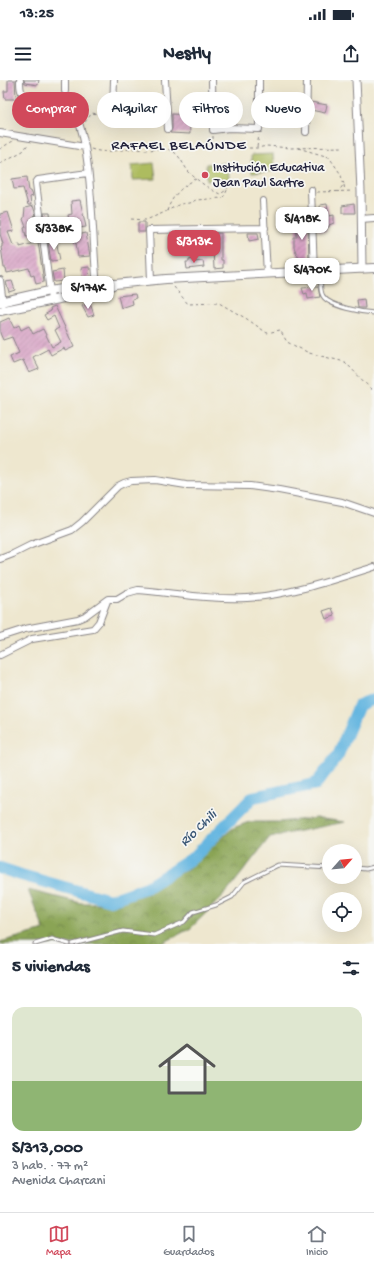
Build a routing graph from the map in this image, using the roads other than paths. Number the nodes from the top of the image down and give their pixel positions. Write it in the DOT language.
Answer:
graph roads {
  1 [pos="20,80"];
  2 [pos="65,80"];
  3 [pos="114,80"];
  4 [pos="165,80"];
  5 [pos="212,80"];
  6 [pos="259,80"];
  7 [pos="307,80"];
  8 [pos="356,80"];
  9 [pos="65,91"];
  10 [pos="114,92"];
  11 [pos="168,129"];
  12 [pos="306,132"];
  13 [pos="0,133"];
  14 [pos="85,147"];
  15 [pos="88,173"];
  16 [pos="311,191"];
  17 [pos="263,201"];
  18 [pos="374,218"];
  19 [pos="361,219"];
  20 [pos="265,228"];
  21 [pos="374,268"];
  22 [pos="362,269"];
  23 [pos="317,271"];
  24 [pos="267,274"];
  25 [pos="0,280"];
  26 [pos="150,280"];
  27 [pos="97,287"];
  28 [pos="49,291"];
  29 [pos="51,300"];
  30 [pos="2,306"];
  31 [pos="374,313"];
  32 [pos="374,513"];
  33 [pos="0,559"];
  34 [pos="374,567"];
  35 [pos="108,599"];
  36 [pos="0,637"];
  37 [pos="0,655"];
  38 [pos="374,867"];
  39 [pos="322,868"];
  40 [pos="362,869"];
  41 [pos="35,944"];
  42 [pos="69,944"];
  43 [pos="73,944"];
  1 -- 14 [label="street"];
  2 -- 9 [label="street"];
  3 -- 10 [label="street"];
  4 -- 11 [label="street"];
  5 -- 6 [label="street"];
  7 -- 12 [label="street"];
  8 -- 19 [label="street"];
  13 -- 14 [label="street"];
  14 -- 15 [label="street"];
  15 -- 27 [label="street"];
  15 -- 28 [label="street"];
  16 -- 23 [label="street"];
  17 -- 20 [label="street"];
  18 -- 19 [label="street"];
  19 -- 22 [label="street"];
  20 -- 24 [label="street"];
  20 -- 26 [label="street"];
  21 -- 22 [label="main road"];
  22 -- 23 [label="main road"];
  23 -- 24 [label="main road"];
  23 -- 31 [label="lane"];
  24 -- 26 [label="main road"];
  25 -- 30 [label="street"];
  26 -- 27 [label="main road"];
  27 -- 28 [label="main road"];
  27 -- 29 [label="main road"];
  28 -- 29 [label="street"];
  28 -- 30 [label="main road"];
  29 -- 30 [label="main road"];
  32 -- 33 [label="street"];
  34 -- 35 [label="street"];
  35 -- 36 [label="street"];
  35 -- 37 [label="street"];
  38 -- 40 [label="lane"];
  39 -- 43 [label="lane"];
  41 -- 42 [label="lane"];
}
